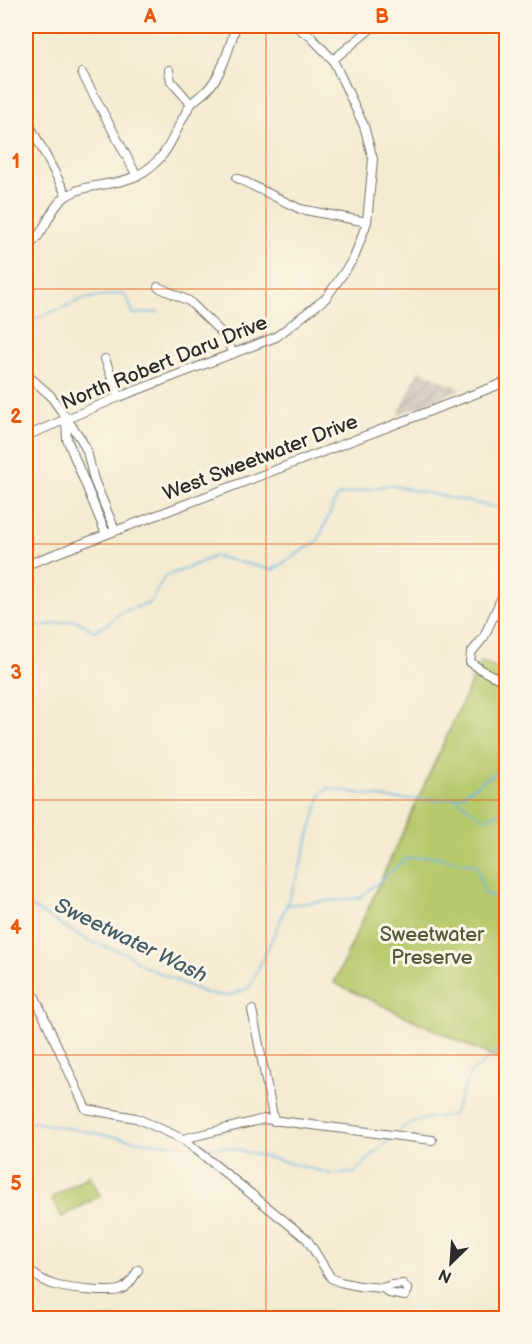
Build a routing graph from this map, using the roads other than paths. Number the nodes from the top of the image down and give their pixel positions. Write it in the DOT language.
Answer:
graph roads {
  1 [pos="236,26"];
  2 [pos="295,26"];
  3 [pos="369,27"];
  4 [pos="333,60"];
  5 [pos="170,70"];
  6 [pos="82,73"];
  7 [pos="191,104"];
  8 [pos="26,118"];
  9 [pos="137,176"];
  10 [pos="237,178"];
  11 [pos="67,196"];
  12 [pos="367,222"];
  13 [pos="26,247"];
  14 [pos="158,287"];
  15 [pos="233,354"];
  16 [pos="105,359"];
  17 [pos="26,374"];
  18 [pos="507,382"];
  19 [pos="119,397"];
  20 [pos="66,419"];
  21 [pos="26,436"];
  22 [pos="116,530"];
  23 [pos="106,534"];
  24 [pos="26,565"];
  25 [pos="507,588"];
  26 [pos="507,682"];
  27 [pos="26,985"];
  28 [pos="252,1010"];
  29 [pos="274,1120"];
  30 [pos="183,1139"];
  31 [pos="432,1140"];
  32 [pos="26,1268"];
  33 [pos="138,1270"];
  34 [pos="383,1288"];
  1 -- 7 [label="street"];
  2 -- 4 [label="street, North Robert Daru Drive"];
  3 -- 4 [label="street"];
  4 -- 12 [label="street, North Robert Daru Drive"];
  5 -- 7 [label="street"];
  6 -- 9 [label="street"];
  7 -- 9 [label="street"];
  8 -- 11 [label="street"];
  9 -- 11 [label="street"];
  10 -- 12 [label="street"];
  11 -- 13 [label="street"];
  12 -- 15 [label="street, North Robert Daru Drive"];
  14 -- 15 [label="street"];
  15 -- 19 [label="street, North Robert Daru Drive"];
  16 -- 19 [label="street"];
  17 -- 20 [label="street"];
  18 -- 22 [label="street, West Sweetwater Drive"];
  19 -- 20 [label="street, North Robert Daru Drive"];
  20 -- 21 [label="street, North Robert Daru Drive"];
  20 -- 22 [label="street"];
  20 -- 23 [label="street"];
  22 -- 23 [label="street, West Sweetwater Drive"];
  23 -- 24 [label="street, West Sweetwater Drive"];
  25 -- 26 [label="street"];
  27 -- 30 [label="street"];
  28 -- 29 [label="street"];
  29 -- 30 [label="street"];
  29 -- 31 [label="street"];
  30 -- 34 [label="street"];
  32 -- 33 [label="street"];
}
